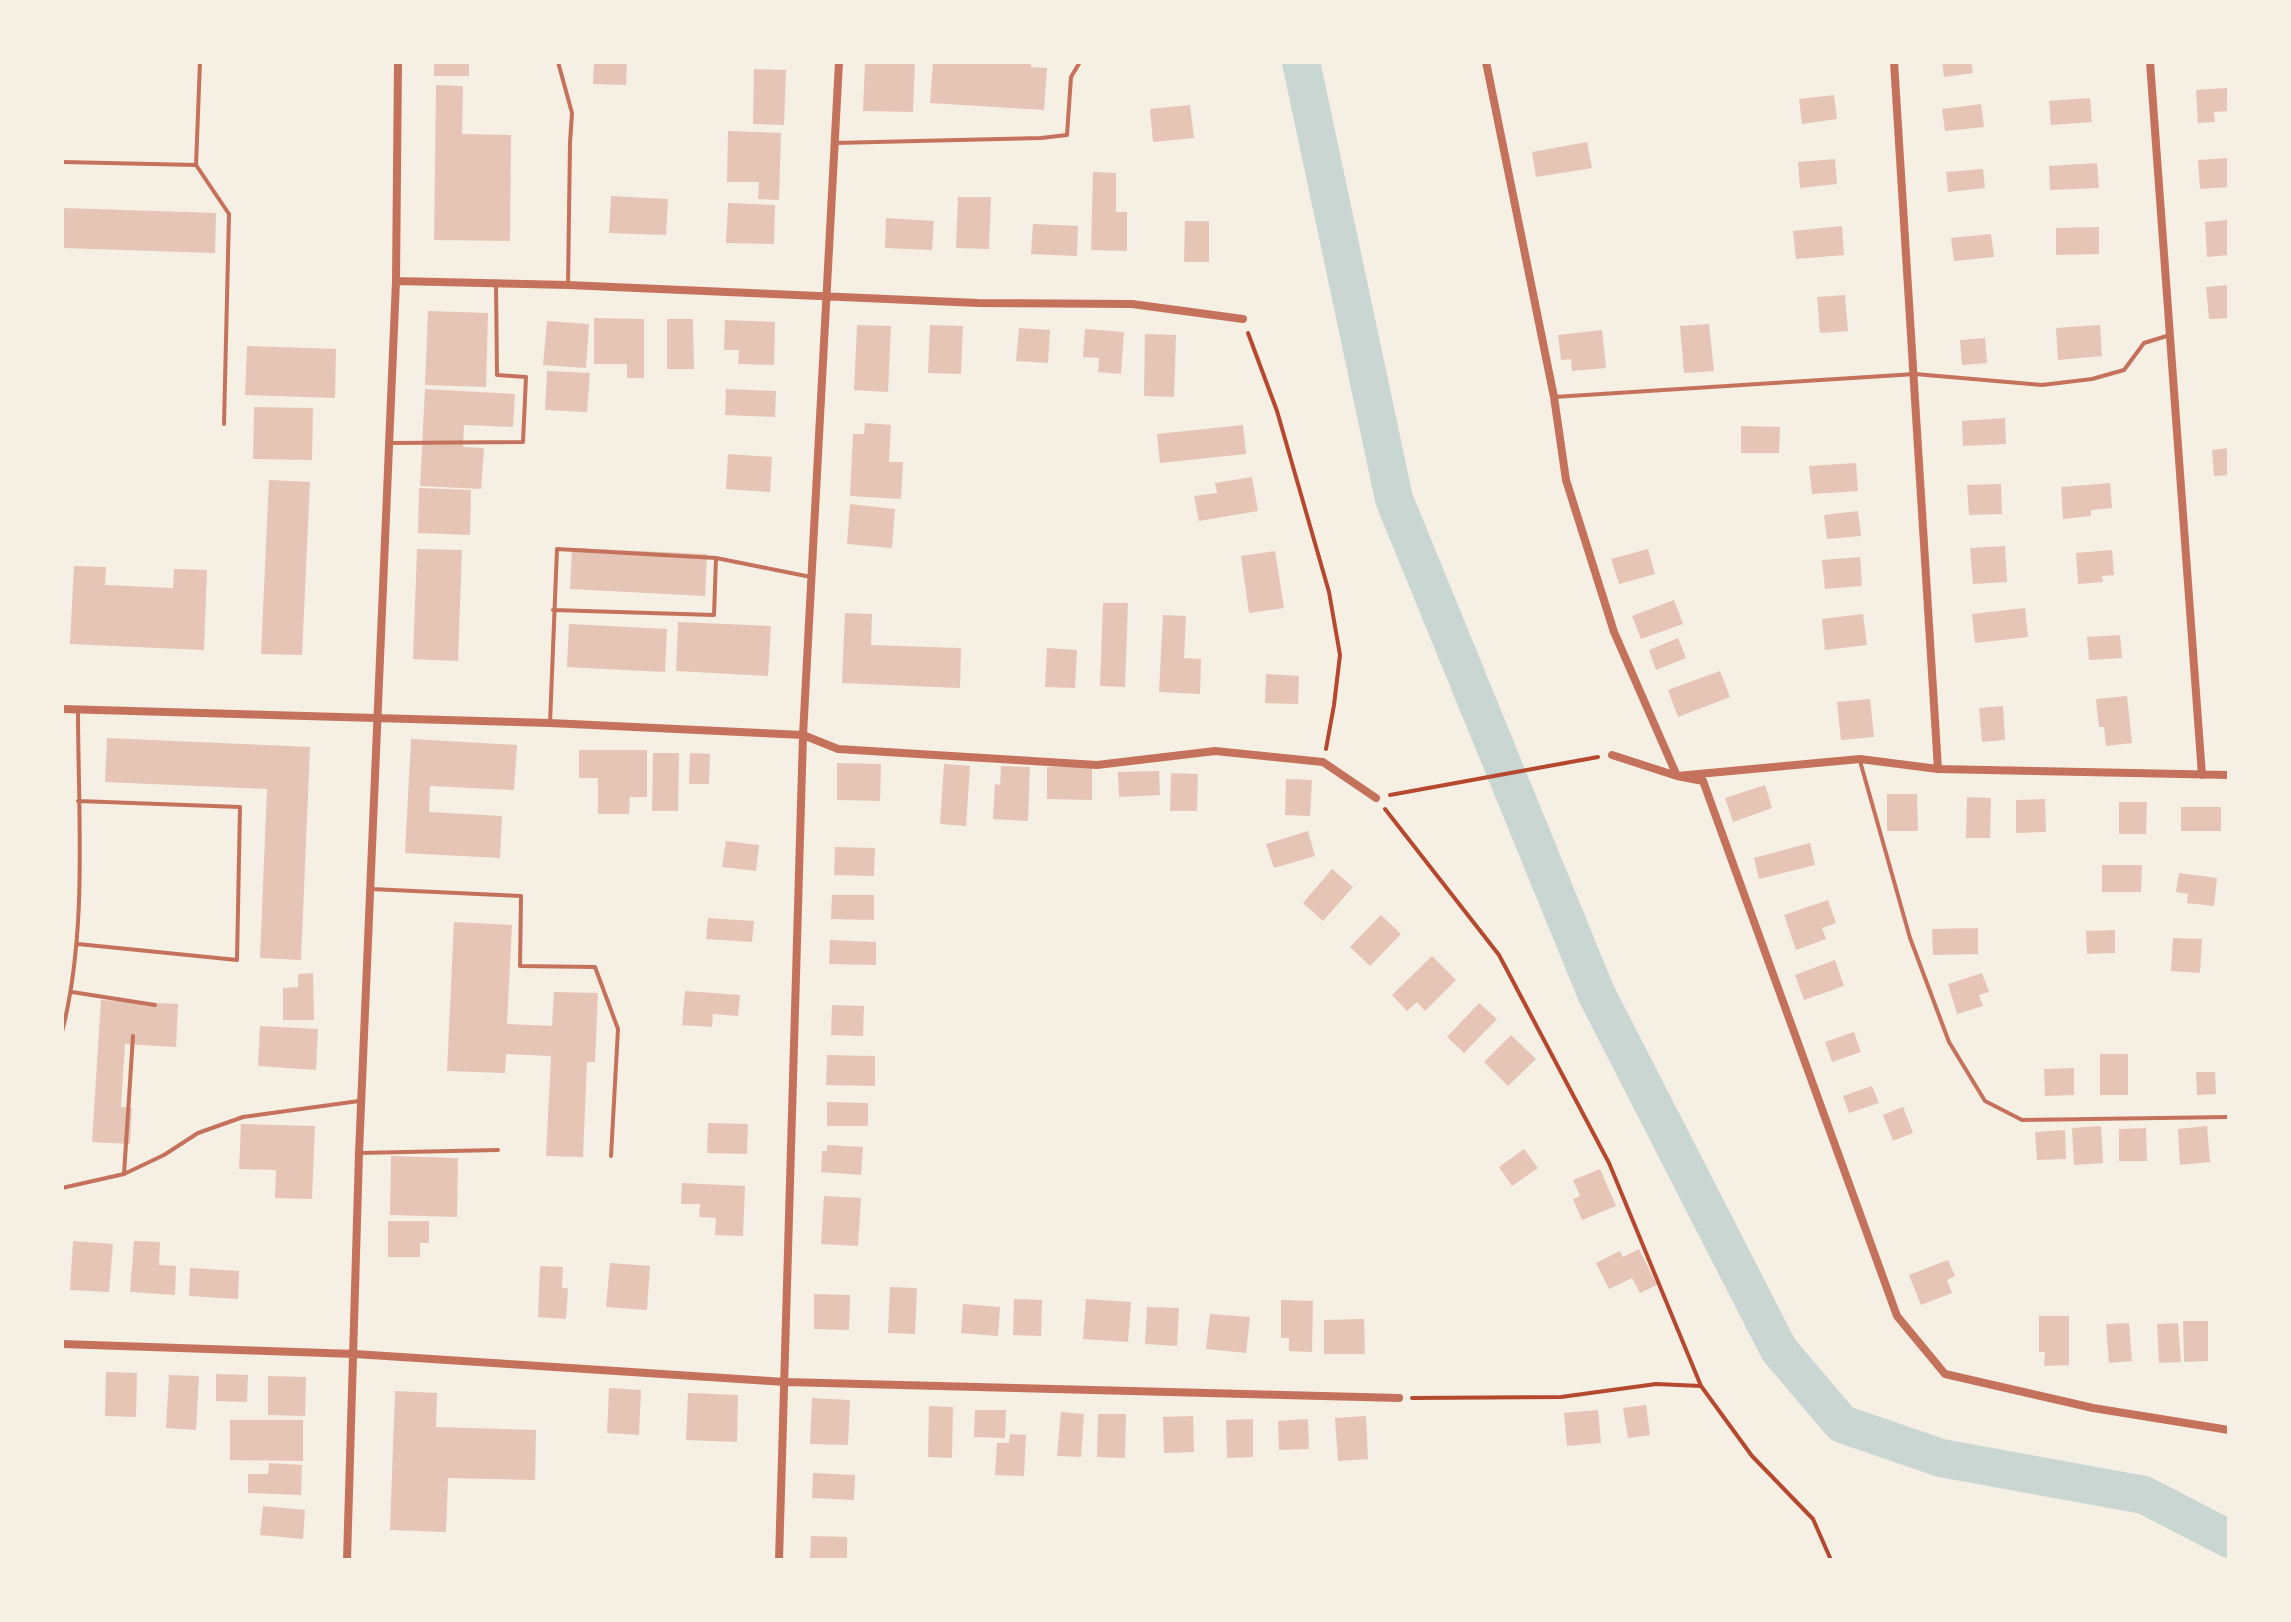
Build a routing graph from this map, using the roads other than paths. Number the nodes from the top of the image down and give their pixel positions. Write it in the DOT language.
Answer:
graph roads {
  1 [pos="200,62"];
  2 [pos="398,62"];
  3 [pos="558,62"];
  4 [pos="839,62"];
  5 [pos="1080,62"];
  6 [pos="1486,62"];
  7 [pos="1894,62"];
  8 [pos="2150,62"];
  9 [pos="835,143"];
  10 [pos="62,162"];
  11 [pos="196,165"];
  12 [pos="396,281"];
  13 [pos="496,283"];
  14 [pos="568,285"];
  15 [pos="825,296"];
  16 [pos="1243,319"];
  17 [pos="2172,334"];
  18 [pos="1915,374"];
  19 [pos="1554,397"];
  20 [pos="224,424"];
  21 [pos="390,443"];
  22 [pos="716,558"];
  23 [pos="814,577"];
  24 [pos="553,610"];
  25 [pos="62,709"];
  26 [pos="78,710"];
  27 [pos="378,718"];
  28 [pos="550,723"];
  29 [pos="803,735"];
  30 [pos="1612,755"];
  31 [pos="1860,759"];
  32 [pos="1938,769"];
  33 [pos="2202,775"];
  34 [pos="2229,775"];
  35 [pos="1677,776"];
  36 [pos="1376,798"];
  37 [pos="78,801"];
  38 [pos="371,889"];
  39 [pos="78,944"];
  40 [pos="72,992"];
  41 [pos="155,1005"];
  42 [pos="62,1032"];
  43 [pos="133,1036"];
  44 [pos="361,1101"];
  45 [pos="2229,1117"];
  46 [pos="498,1150"];
  47 [pos="359,1153"];
  48 [pos="611,1156"];
  49 [pos="124,1174"];
  50 [pos="62,1188"];
  51 [pos="62,1344"];
  52 [pos="355,1354"];
  53 [pos="785,1382"];
  54 [pos="1399,1398"];
  55 [pos="2229,1430"];
  56 [pos="347,1560"];
  57 [pos="779,1560"];
  1 -- 11 [label="lane"];
  2 -- 12 [label="street"];
  3 -- 14 [label="lane"];
  4 -- 9 [label="street"];
  5 -- 9 [label="lane"];
  6 -- 19 [label="street"];
  7 -- 18 [label="street"];
  8 -- 17 [label="street"];
  9 -- 15 [label="street"];
  10 -- 11 [label="lane"];
  11 -- 20 [label="lane"];
  12 -- 13 [label="street"];
  12 -- 21 [label="street"];
  13 -- 14 [label="street"];
  13 -- 21 [label="lane"];
  14 -- 15 [label="street"];
  15 -- 16 [label="street"];
  15 -- 23 [label="street"];
  17 -- 18 [label="lane"];
  17 -- 33 [label="street"];
  18 -- 19 [label="lane"];
  18 -- 32 [label="street"];
  19 -- 35 [label="street"];
  21 -- 27 [label="street"];
  22 -- 23 [label="lane"];
  22 -- 24 [label="lane"];
  22 -- 24 [label="lane"];
  23 -- 29 [label="street"];
  24 -- 28 [label="lane"];
  25 -- 26 [label="street"];
  26 -- 27 [label="street"];
  26 -- 37 [label="lane"];
  27 -- 28 [label="street"];
  27 -- 38 [label="street"];
  28 -- 29 [label="street"];
  29 -- 36 [label="street"];
  29 -- 53 [label="street"];
  30 -- 35 [label="street"];
  31 -- 32 [label="street"];
  31 -- 35 [label="street"];
  31 -- 45 [label="lane"];
  32 -- 33 [label="street"];
  33 -- 34 [label="street"];
  35 -- 55 [label="street"];
  37 -- 39 [label="lane"];
  37 -- 39 [label="lane"];
  38 -- 44 [label="street"];
  38 -- 48 [label="lane"];
  39 -- 40 [label="lane"];
  40 -- 41 [label="lane"];
  40 -- 42 [label="lane"];
  43 -- 49 [label="lane"];
  44 -- 47 [label="street"];
  44 -- 49 [label="lane"];
  46 -- 47 [label="lane"];
  47 -- 52 [label="street"];
  49 -- 50 [label="lane"];
  51 -- 52 [label="street"];
  52 -- 53 [label="street"];
  52 -- 56 [label="street"];
  53 -- 54 [label="street"];
  53 -- 57 [label="street"];
}
